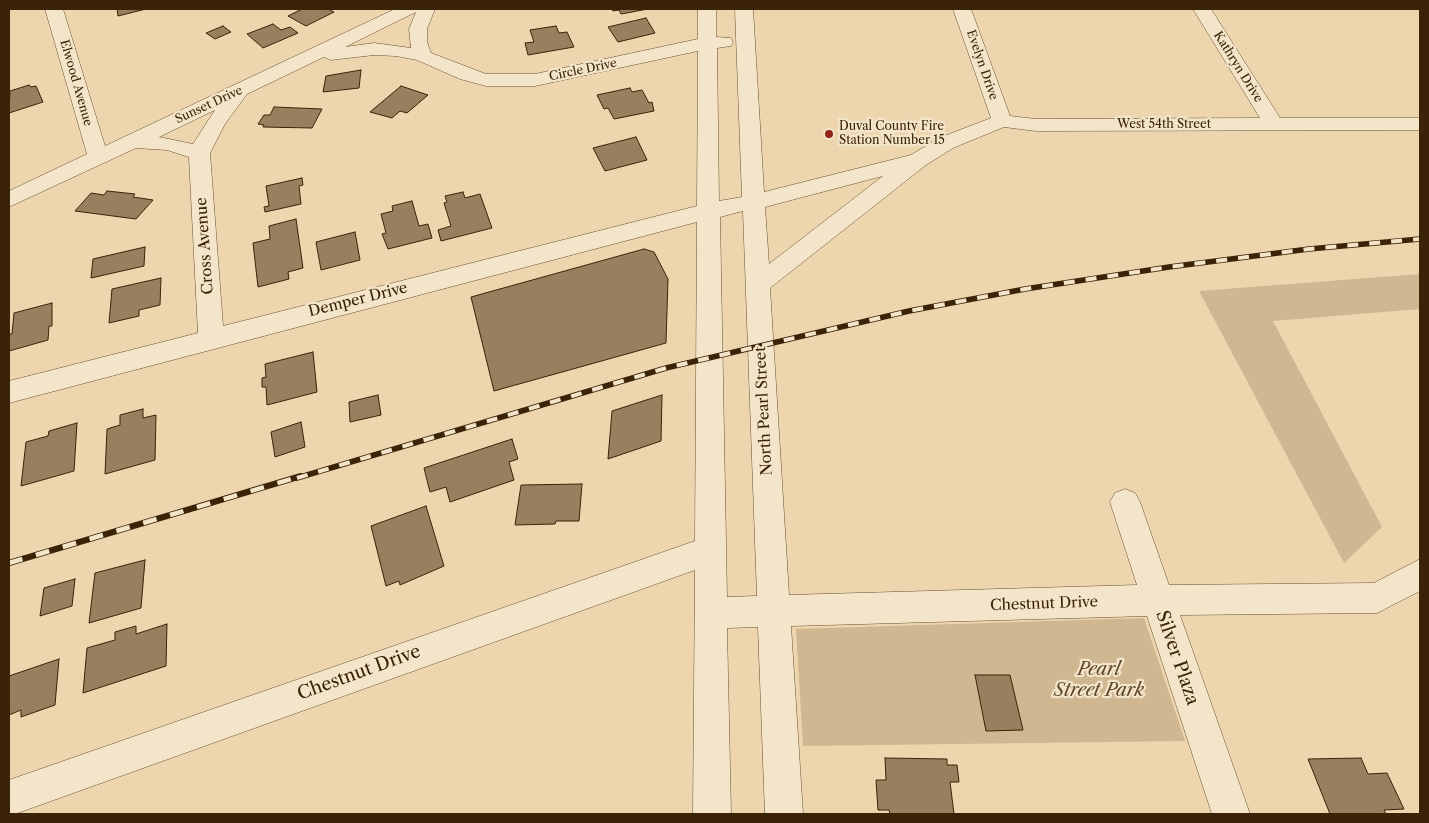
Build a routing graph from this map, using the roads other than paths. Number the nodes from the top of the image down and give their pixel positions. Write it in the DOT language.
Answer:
graph roads {
  1 [pos="54,9"];
  2 [pos="409,9"];
  3 [pos="426,9"];
  4 [pos="707,9"];
  5 [pos="744,9"];
  6 [pos="962,9"];
  7 [pos="1202,9"];
  8 [pos="745,40"];
  9 [pos="707,43"];
  10 [pos="423,56"];
  11 [pos="310,57"];
  12 [pos="241,90"];
  13 [pos="1002,121"];
  14 [pos="1420,124"];
  15 [pos="1274,125"];
  16 [pos="132,141"];
  17 [pos="199,153"];
  18 [pos="98,157"];
  19 [pos="918,160"];
  20 [pos="9,200"];
  21 [pos="753,202"];
  22 [pos="708,212"];
  23 [pos="758,285"];
  24 [pos="211,339"];
  25 [pos="9,392"];
  26 [pos="1125,502"];
  27 [pos="710,551"];
  28 [pos="1420,574"];
  29 [pos="1157,600"];
  30 [pos="774,612"];
  31 [pos="710,613"];
  32 [pos="9,798"];
  33 [pos="712,814"];
  34 [pos="784,814"];
  35 [pos="1230,814"];
  1 -- 18 [label="street, Elwood Avenue"];
  2 -- 11 [label="street, Sunset Drive"];
  3 -- 10 [label="street"];
  4 -- 9 [label="street"];
  5 -- 8 [label="street, North Pearl Street"];
  6 -- 13 [label="street, Evelyn Drive"];
  7 -- 15 [label="street, Kathryn Drive"];
  8 -- 9 [label="street, Circle Drive"];
  8 -- 21 [label="street, North Pearl Street"];
  9 -- 10 [label="street, Circle Drive"];
  9 -- 22 [label="street"];
  10 -- 11 [label="street, Circle Drive"];
  11 -- 12 [label="street, Sunset Drive"];
  12 -- 16 [label="street, Sunset Drive"];
  12 -- 17 [label="street"];
  13 -- 15 [label="street, West 54th Street"];
  13 -- 19 [label="street, West 54th Street"];
  14 -- 15 [label="street, West 54th Street"];
  16 -- 17 [label="street"];
  16 -- 18 [label="street, Sunset Drive"];
  17 -- 24 [label="street, Cross Avenue"];
  18 -- 20 [label="street, Sunset Drive"];
  19 -- 21 [label="street, West 54th Street"];
  19 -- 23 [label="street, West 54th Street"];
  21 -- 22 [label="street, West 54th Street"];
  21 -- 23 [label="street, North Pearl Street"];
  22 -- 24 [label="street, Demper Drive"];
  22 -- 27 [label="street"];
  23 -- 30 [label="street, North Pearl Street"];
  24 -- 25 [label="street, Demper Drive"];
  26 -- 29 [label="street, Silver Plaza"];
  27 -- 31 [label="street"];
  27 -- 32 [label="street, Chestnut Drive"];
  28 -- 29 [label="street, Chestnut Drive"];
  29 -- 30 [label="street, Chestnut Drive"];
  29 -- 35 [label="street, Silver Plaza"];
  30 -- 31 [label="street, Chestnut Drive"];
  30 -- 34 [label="street, North Pearl Street"];
  31 -- 33 [label="street"];
}
